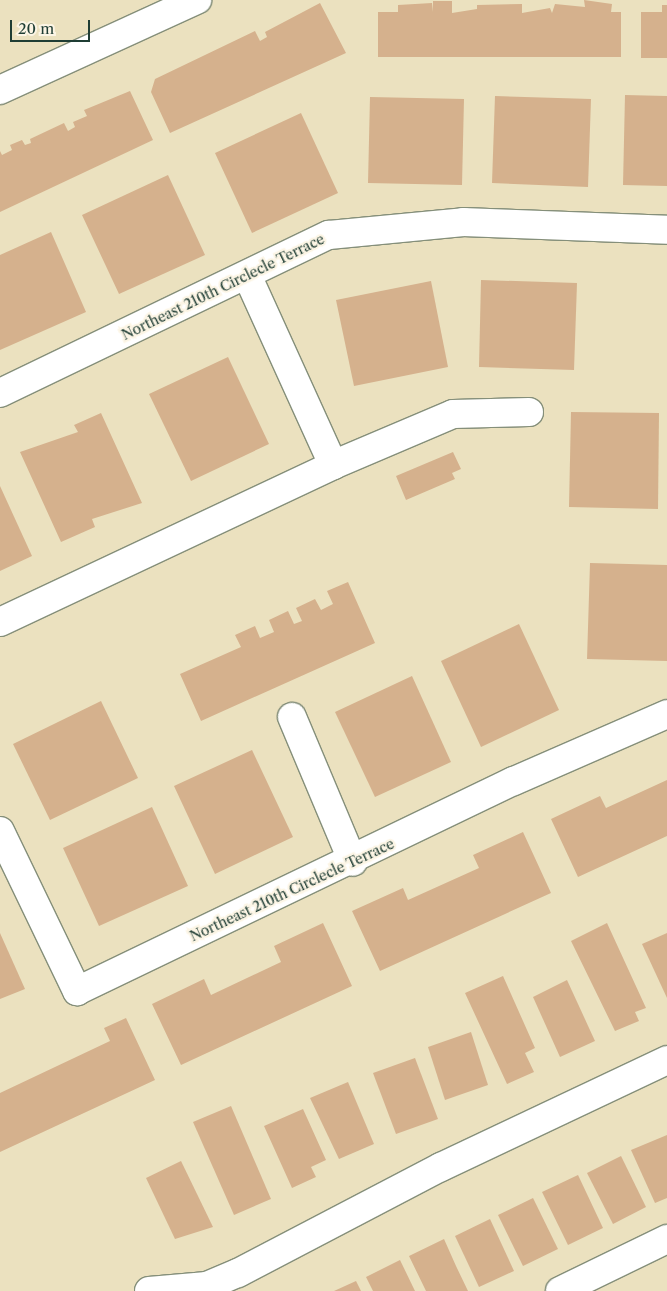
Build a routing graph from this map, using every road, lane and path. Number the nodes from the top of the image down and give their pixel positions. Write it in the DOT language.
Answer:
graph roads {
  1 [pos="188,2"];
  2 [pos="0,90"];
  3 [pos="667,230"];
  4 [pos="247,275"];
  5 [pos="0,393"];
  6 [pos="529,412"];
  7 [pos="333,465"];
  8 [pos="0,622"];
  9 [pos="667,714"];
  10 [pos="292,717"];
  11 [pos="0,831"];
  12 [pos="352,862"];
  13 [pos="667,1060"];
  14 [pos="667,1239"];
  15 [pos="236,1282"];
  16 [pos="149,1291"];
  17 [pos="560,1291"];
  1 -- 2 [label="street"];
  3 -- 4 [label="street, Northeast 210th Circlecle Terrace"];
  4 -- 5 [label="street, Northeast 210th Circlecle Terrace"];
  4 -- 7 [label="street"];
  6 -- 7 [label="street"];
  7 -- 8 [label="street"];
  9 -- 12 [label="street, Northeast 210th Circlecle Terrace"];
  10 -- 12 [label="street"];
  11 -- 12 [label="street, Northeast 210th Circlecle Terrace"];
  13 -- 15 [label="street"];
  14 -- 17 [label="street"];
  15 -- 16 [label="street"];
}
